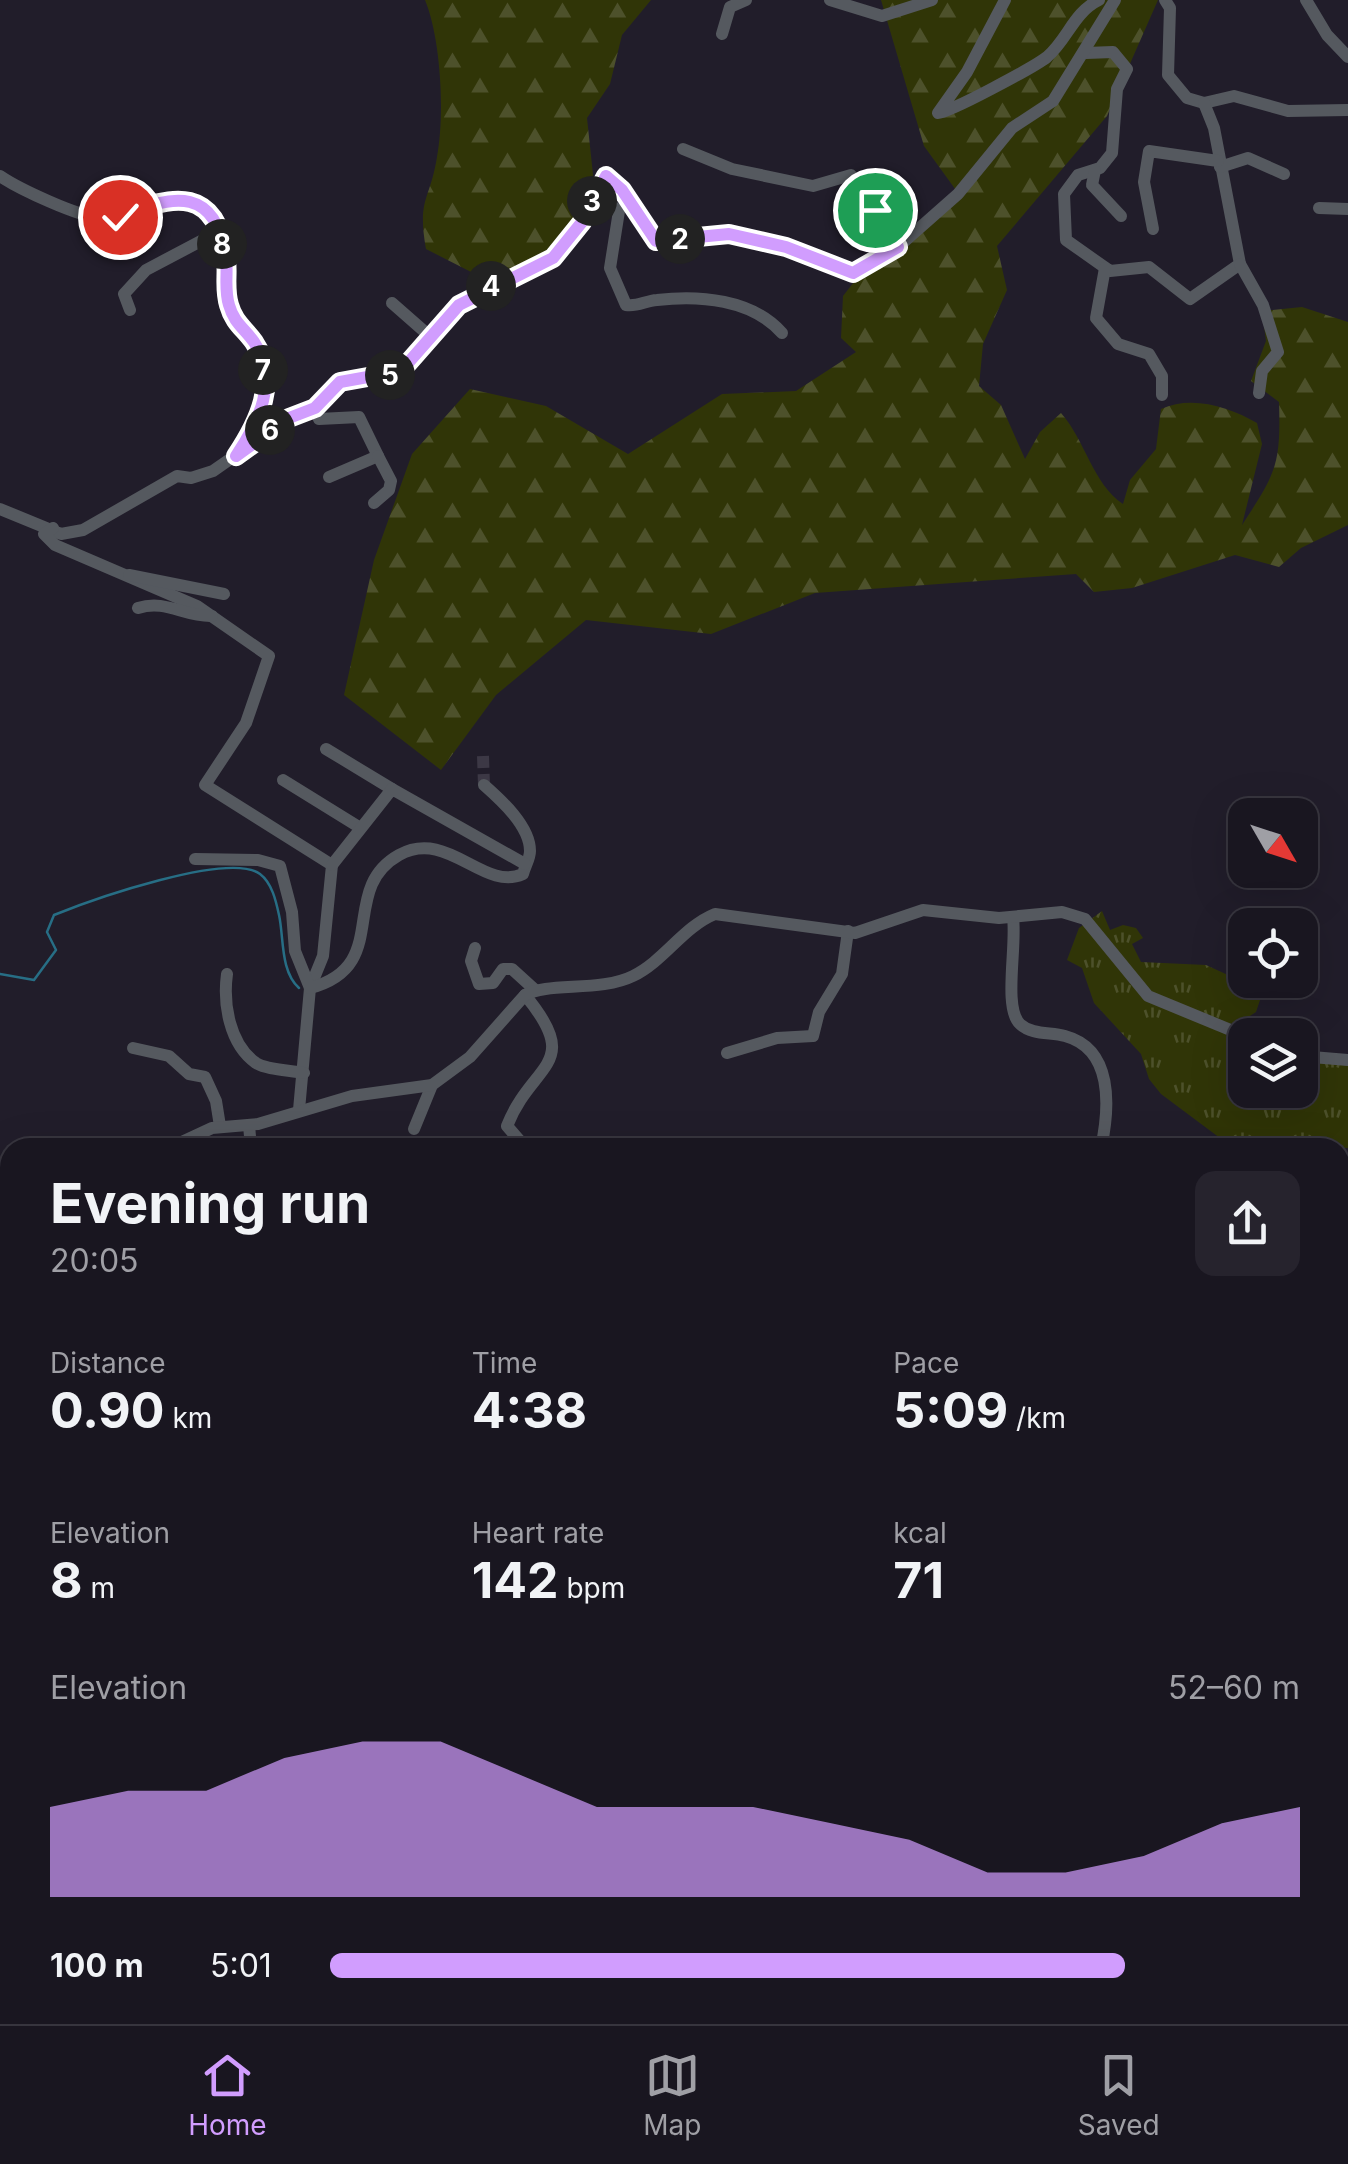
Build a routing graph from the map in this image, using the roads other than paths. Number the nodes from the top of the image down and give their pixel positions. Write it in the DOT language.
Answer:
graph roads {
  1 [pos="746,0"];
  2 [pos="830,0"];
  3 [pos="932,0"];
  4 [pos="1005,0"];
  5 [pos="1099,0"];
  6 [pos="1116,0"];
  7 [pos="1164,0"];
  8 [pos="1306,0"];
  9 [pos="722,34"];
  10 [pos="1086,53"];
  11 [pos="1348,57"];
  12 [pos="1204,103"];
  13 [pos="1348,110"];
  14 [pos="683,149"];
  15 [pos="1219,164"];
  16 [pos="1095,170"];
  17 [pos="1284,174"];
  18 [pos="0,176"];
  19 [pos="595,194"];
  20 [pos="1318,208"];
  21 [pos="1348,209"];
  22 [pos="1121,216"];
  23 [pos="1153,229"];
  24 [pos="216,233"];
  25 [pos="898,247"];
  26 [pos="1240,264"];
  27 [pos="1105,268"];
  28 [pos="392,303"];
  29 [pos="130,310"];
  30 [pos="782,333"];
  31 [pos="432,338"];
  32 [pos="1259,393"];
  33 [pos="1162,395"];
  34 [pos="317,414"];
  35 [pos="236,456"];
  36 [pos="378,456"];
  37 [pos="329,476"];
  38 [pos="374,504"];
  39 [pos="0,509"];
  40 [pos="53,528"];
  41 [pos="120,576"];
  42 [pos="224,594"];
  43 [pos="138,608"];
  44 [pos="212,616"];
  45 [pos="326,749"];
  46 [pos="282,780"];
  47 [pos="484,785"];
  48 [pos="392,788"];
  49 [pos="359,826"];
  50 [pos="196,858"];
  51 [pos="525,864"];
  52 [pos="332,865"];
  53 [pos="1013,918"];
  54 [pos="848,931"];
  55 [pos="475,948"];
  56 [pos="227,974"];
  57 [pos="310,988"];
  58 [pos="529,992"];
  59 [pos="1228,1029"];
  60 [pos="133,1048"];
  61 [pos="727,1053"];
  62 [pos="1318,1058"];
  63 [pos="1348,1060"];
  64 [pos="304,1073"];
  65 [pos="432,1085"];
  66 [pos="299,1110"];
  67 [pos="248,1125"];
  68 [pos="220,1126"];
  69 [pos="414,1129"];
  70 [pos="192,1138"];
  71 [pos="250,1138"];
  72 [pos="515,1138"];
  73 [pos="1102,1138"];
  1 -- 9 [label="street"];
  2 -- 3 [label="street"];
  4 -- 5 [label="street"];
  6 -- 10 [label="street"];
  7 -- 12 [label="street"];
  8 -- 11 [label="street"];
  10 -- 16 [label="street"];
  10 -- 25 [label="street"];
  12 -- 13 [label="street"];
  12 -- 15 [label="street"];
  14 -- 25 [label="street"];
  15 -- 17 [label="street"];
  15 -- 23 [label="street"];
  15 -- 26 [label="street"];
  16 -- 22 [label="street"];
  16 -- 27 [label="street"];
  18 -- 24 [label="street"];
  19 -- 25 [label="street"];
  19 -- 30 [label="street"];
  19 -- 31 [label="street"];
  20 -- 21 [label="street"];
  24 -- 29 [label="street"];
  24 -- 35 [label="street"];
  26 -- 27 [label="street"];
  26 -- 32 [label="street"];
  27 -- 33 [label="street"];
  28 -- 31 [label="street"];
  31 -- 35 [label="street"];
  34 -- 36 [label="street"];
  35 -- 40 [label="street"];
  36 -- 37 [label="street"];
  36 -- 38 [label="street"];
  39 -- 40 [label="street"];
  40 -- 41 [label="street"];
  41 -- 42 [label="street"];
  41 -- 44 [label="street"];
  43 -- 44 [label="street"];
  44 -- 52 [label="street"];
  45 -- 48 [label="street"];
  46 -- 49 [label="street"];
  47 -- 51 [label="street"];
  48 -- 49 [label="street"];
  48 -- 51 [label="street"];
  49 -- 52 [label="street"];
  50 -- 57 [label="street"];
  51 -- 57 [label="street"];
  52 -- 57 [label="street"];
  53 -- 54 [label="street"];
  53 -- 59 [label="street"];
  53 -- 73 [label="street"];
  54 -- 58 [label="street"];
  54 -- 61 [label="street"];
  55 -- 58 [label="street"];
  56 -- 64 [label="street"];
  57 -- 64 [label="street"];
  58 -- 65 [label="street"];
  58 -- 72 [label="street"];
  60 -- 68 [label="street"];
  62 -- 63 [label="street"];
  64 -- 66 [label="street"];
  65 -- 66 [label="street"];
  65 -- 69 [label="street"];
  66 -- 67 [label="street"];
  67 -- 68 [label="street"];
  67 -- 71 [label="street"];
  68 -- 70 [label="street"];
}
